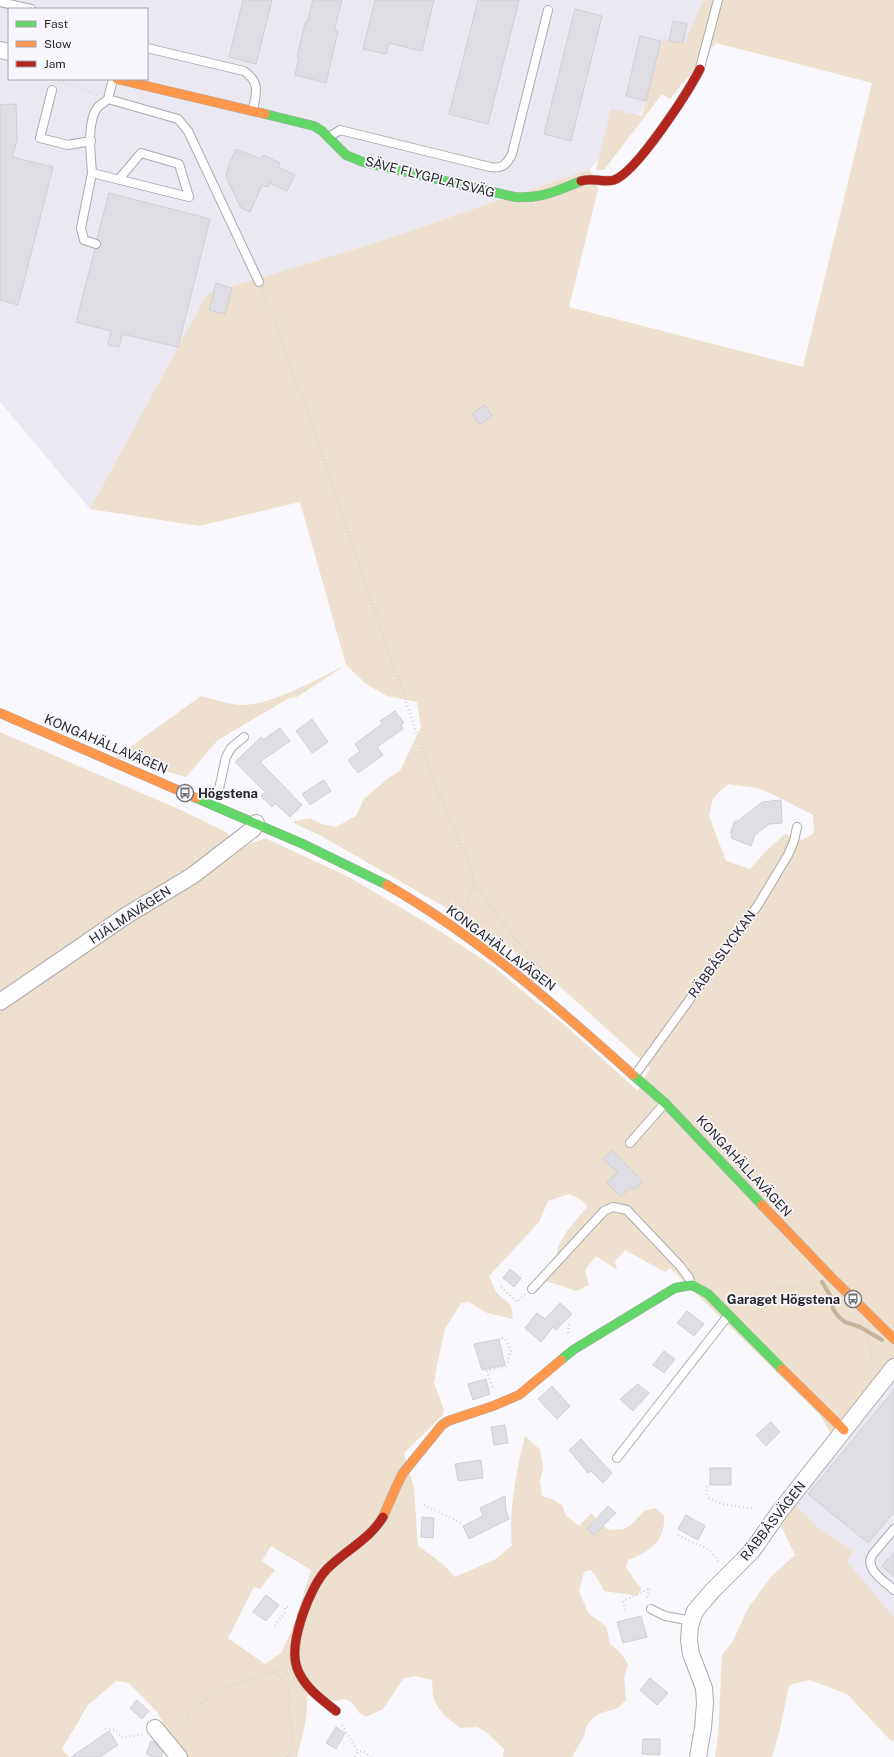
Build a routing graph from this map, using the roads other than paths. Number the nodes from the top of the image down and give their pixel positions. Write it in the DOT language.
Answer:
graph roads {
  1 [pos="718,0"];
  2 [pos="0,2"];
  3 [pos="27,8"];
  4 [pos="548,10"];
  5 [pos="148,48"];
  6 [pos="700,69"];
  7 [pos="113,80"];
  8 [pos="121,80"];
  9 [pos="52,90"];
  10 [pos="108,99"];
  11 [pos="252,111"];
  12 [pos="328,137"];
  13 [pos="91,141"];
  14 [pos="92,173"];
  15 [pos="119,179"];
  16 [pos="96,244"];
  17 [pos="259,282"];
  18 [pos="0,713"];
  19 [pos="244,737"];
  20 [pos="213,804"];
  21 [pos="256,823"];
  22 [pos="797,828"];
  23 [pos="0,1002"];
  24 [pos="635,1075"];
  25 [pos="665,1103"];
  26 [pos="630,1143"];
  27 [pos="692,1285"];
  28 [pos="532,1289"];
  29 [pos="728,1316"];
  30 [pos="894,1340"];
  31 [pos="893,1368"];
  32 [pos="844,1430"];
  33 [pos="617,1458"];
  34 [pos="894,1529"];
  35 [pos="894,1590"];
  36 [pos="651,1609"];
  37 [pos="692,1621"];
  38 [pos="336,1711"];
  39 [pos="155,1728"];
  40 [pos="179,1757"];
  41 [pos="698,1757"];
  1 -- 6 [label="lane"];
  2 -- 3 [label="lane"];
  4 -- 12 [label="lane"];
  5 -- 11 [label="lane"];
  6 -- 12 [label="street, SÄVE FLYGPLATSVÄG"];
  7 -- 10 [label="lane"];
  8 -- 11 [label="street, SÄVE FLYGPLATSVÄG"];
  9 -- 13 [label="lane"];
  10 -- 13 [label="lane"];
  10 -- 17 [label="lane"];
  11 -- 12 [label="street, SÄVE FLYGPLATSVÄG"];
  13 -- 14 [label="lane"];
  14 -- 15 [label="lane"];
  14 -- 16 [label="lane"];
  15 -- 15 [label="lane"];
  18 -- 20 [label="street, KONGAHÄLLAVÄGEN"];
  19 -- 20 [label="lane"];
  20 -- 21 [label="street, KONGAHÄLLAVÄGEN"];
  21 -- 23 [label="street, HJÄLMAVÄGEN"];
  21 -- 24 [label="street, KONGAHÄLLAVÄGEN"];
  22 -- 24 [label="lane, RÄBBÅSLYCKAN"];
  24 -- 25 [label="street, KONGAHÄLLAVÄGEN"];
  25 -- 26 [label="lane"];
  25 -- 30 [label="street, KONGAHÄLLAVÄGEN"];
  27 -- 28 [label="lane"];
  27 -- 29 [label="street"];
  27 -- 38 [label="street"];
  29 -- 32 [label="street"];
  29 -- 33 [label="lane"];
  31 -- 32 [label="street, RÄBBÅSVÄGEN"];
  32 -- 37 [label="street, RÄBBÅSVÄGEN"];
  34 -- 35 [label="lane"];
  36 -- 37 [label="lane"];
  37 -- 41 [label="street, RÄBBÅSVÄGEN"];
  39 -- 40 [label="street"];
}
